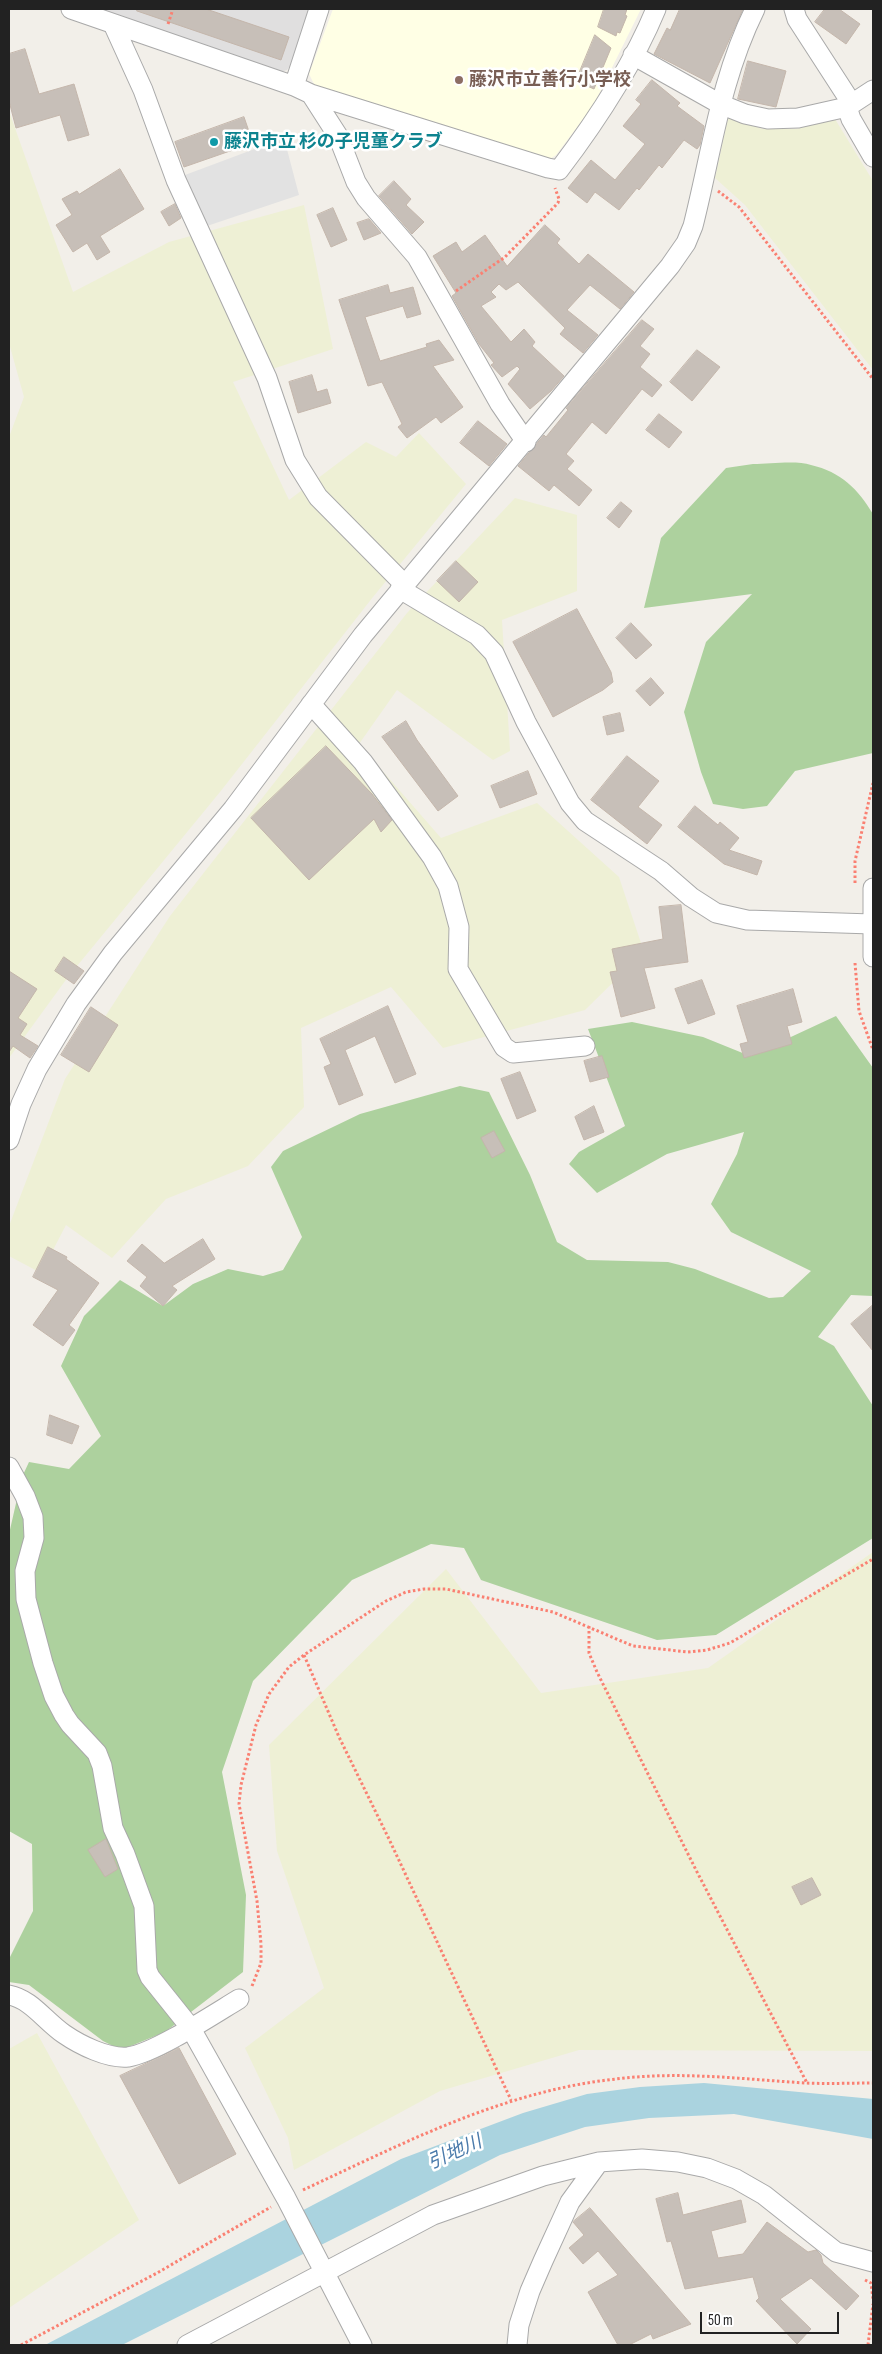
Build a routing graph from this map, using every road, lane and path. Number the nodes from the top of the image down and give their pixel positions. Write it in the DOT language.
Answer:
graph roads {
  1 [pos="71,9"];
  2 [pos="319,9"];
  3 [pos="656,9"];
  4 [pos="755,9"];
  5 [pos="794,9"];
  6 [pos="113,24"];
  7 [pos="633,55"];
  8 [pos="303,90"];
  9 [pos="873,90"];
  10 [pos="720,104"];
  11 [pos="849,105"];
  12 [pos="873,157"];
  13 [pos="548,168"];
  14 [pos="702,185"];
  15 [pos="442,301"];
  16 [pos="873,379"];
  17 [pos="526,442"];
  18 [pos="402,587"];
  19 [pos="311,704"];
  20 [pos="873,783"];
  21 [pos="864,888"];
  22 [pos="872,924"];
  23 [pos="864,957"];
  24 [pos="585,1046"];
  25 [pos="873,1050"];
  26 [pos="9,1140"];
  27 [pos="9,1467"];
  28 [pos="873,1559"];
  29 [pos="589,1626"];
  30 [pos="304,1655"];
  31 [pos="9,1995"];
  32 [pos="239,1999"];
  33 [pos="190,2027"];
  34 [pos="807,2083"];
  35 [pos="873,2083"];
  36 [pos="511,2100"];
  37 [pos="599,2162"];
  38 [pos="286,2198"];
  39 [pos="873,2262"];
  40 [pos="325,2273"];
  41 [pos="864,2280"];
  42 [pos="873,2299"];
  43 [pos="873,2304"];
  44 [pos="21,2345"];
  45 [pos="187,2345"];
  46 [pos="362,2345"];
  47 [pos="517,2345"];
  48 [pos="868,2345"];
  1 -- 6 [label="street"];
  2 -- 8 [label="street"];
  3 -- 7 [label="street"];
  4 -- 10 [label="street"];
  5 -- 11 [label="street"];
  6 -- 8 [label="street"];
  6 -- 18 [label="street"];
  7 -- 10 [label="street"];
  7 -- 13 [label="street"];
  8 -- 13 [label="street"];
  8 -- 15 [label="street"];
  9 -- 11 [label="street"];
  10 -- 11 [label="street"];
  10 -- 14 [label="street"];
  11 -- 12 [label="street"];
  13 -- 15 [label="path"];
  14 -- 16 [label="path"];
  14 -- 17 [label="street"];
  15 -- 17 [label="street"];
  17 -- 18 [label="street"];
  18 -- 19 [label="street"];
  18 -- 22 [label="street"];
  19 -- 24 [label="street"];
  19 -- 26 [label="street"];
  20 -- 21 [label="path"];
  21 -- 22 [label="street"];
  22 -- 23 [label="street"];
  23 -- 25 [label="path"];
  27 -- 33 [label="street"];
  28 -- 29 [label="path"];
  29 -- 30 [label="path"];
  29 -- 34 [label="path"];
  30 -- 32 [label="path"];
  30 -- 36 [label="path"];
  31 -- 33 [label="street"];
  32 -- 33 [label="street"];
  33 -- 38 [label="street"];
  34 -- 35 [label="path"];
  34 -- 36 [label="path"];
  36 -- 38 [label="path"];
  37 -- 39 [label="street"];
  37 -- 40 [label="street"];
  37 -- 47 [label="street"];
  38 -- 40 [label="street"];
  38 -- 44 [label="path"];
  40 -- 45 [label="street"];
  40 -- 46 [label="street"];
  41 -- 42 [label="path"];
  43 -- 48 [label="path"];
}
